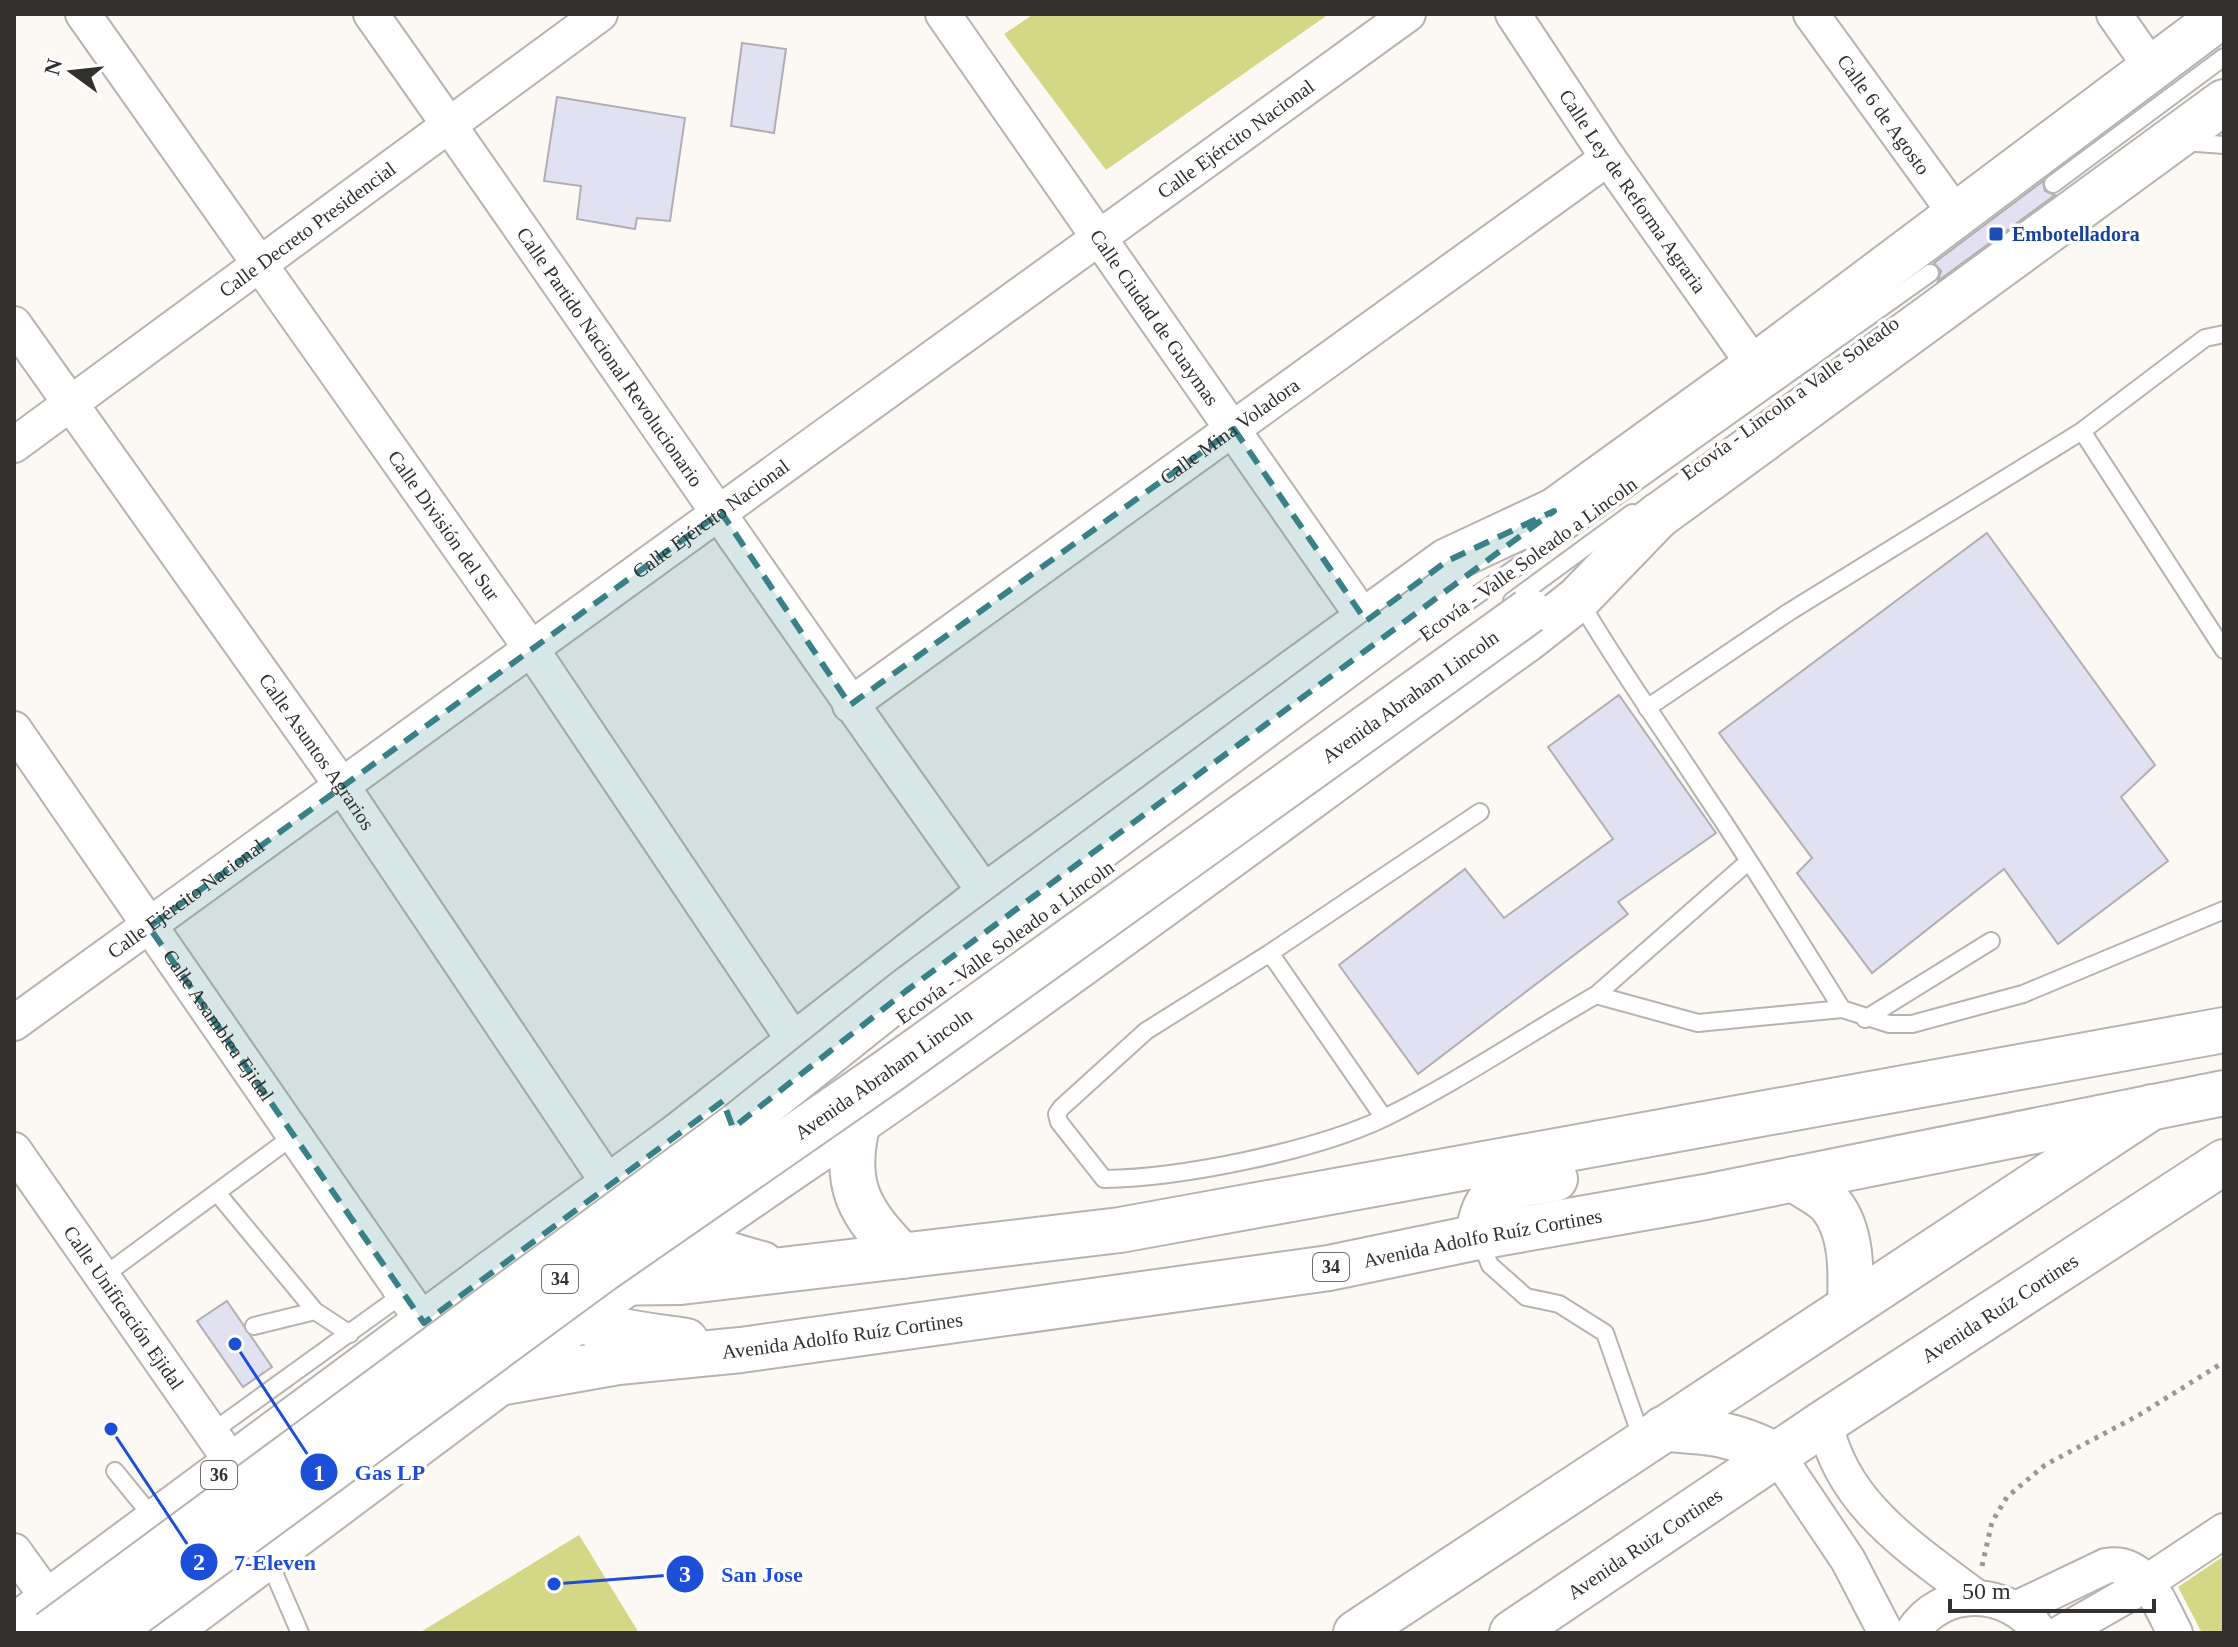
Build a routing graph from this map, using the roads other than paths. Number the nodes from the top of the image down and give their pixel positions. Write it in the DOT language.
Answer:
graph roads {
  1 [pos="83,14"];
  2 [pos="371,14"];
  3 [pos="600,14"];
  4 [pos="943,14"];
  5 [pos="1408,14"];
  6 [pos="1513,14"];
  7 [pos="1811,14"];
  8 [pos="2114,14"];
  9 [pos="2224,14"];
  10 [pos="2224,57"];
  11 [pos="2151,67"];
  12 [pos="2224,78"];
  13 [pos="2224,102"];
  14 [pos="449,124"];
  15 [pos="2171,141"];
  16 [pos="2224,145"];
  17 [pos="1608,158"];
  18 [pos="1956,214"];
  19 [pos="1099,239"];
  20 [pos="258,266"];
  21 [pos="1930,273"];
  22 [pos="1940,288"];
  23 [pos="14,324"];
  24 [pos="2224,334"];
  25 [pos="1755,366"];
  26 [pos="70,405"];
  27 [pos="1234,429"];
  28 [pos="2082,431"];
  29 [pos="1734,438"];
  30 [pos="14,445"];
  31 [pos="1658,505"];
  32 [pos="1554,511"];
  33 [pos="721,512"];
  34 [pos="1578,599"];
  35 [pos="1366,621"];
  36 [pos="1432,627"];
  37 [pos="1451,645"];
  38 [pos="530,647"];
  39 [pos="2224,650"];
  40 [pos="850,705"];
  41 [pos="1647,708"];
  42 [pos="14,729"];
  43 [pos="342,786"];
  44 [pos="1480,812"];
  45 [pos="1749,861"];
  46 [pos="987,895"];
  47 [pos="2224,910"];
  48 [pos="149,927"];
  49 [pos="1991,941"];
  50 [pos="1270,953"];
  51 [pos="1596,995"];
  52 [pos="1842,1009"];
  53 [pos="1865,1019"];
  54 [pos="14,1023"];
  55 [pos="2224,1030"];
  56 [pos="879,1035"];
  57 [pos="2224,1039"];
  58 [pos="795,1042"];
  59 [pos="737,1090"];
  60 [pos="2224,1093"];
  61 [pos="2156,1105"];
  62 [pos="1384,1118"];
  63 [pos="1737,1118"];
  64 [pos="858,1122"];
  65 [pos="292,1137"];
  66 [pos="14,1150"];
  67 [pos="764,1151"];
  68 [pos="2224,1162"];
  69 [pos="1794,1179"];
  70 [pos="218,1194"];
  71 [pos="650,1217"];
  72 [pos="1478,1237"];
  73 [pos="902,1256"];
  74 [pos="784,1270"];
  75 [pos="102,1277"];
  76 [pos="553,1284"];
  77 [pos="1850,1306"];
  78 [pos="415,1307"];
  79 [pos="315,1311"];
  80 [pos="254,1326"];
  81 [pos="350,1334"];
  82 [pos="741,1350"];
  83 [pos="499,1383"];
  84 [pos="1825,1422"];
  85 [pos="1653,1436"];
  86 [pos="223,1448"];
  87 [pos="1778,1456"];
  88 [pos="115,1471"];
  89 [pos="1842,1475"];
  90 [pos="156,1521"];
  91 [pos="2224,1531"];
  92 [pos="14,1551"];
  93 [pos="267,1557"];
  94 [pos="2147,1581"];
  95 [pos="1977,1598"];
  96 [pos="50,1617"];
  97 [pos="2029,1620"];
  98 [pos="14,1627"];
  99 [pos="98,1633"];
  100 [pos="108,1633"];
  101 [pos="145,1633"];
  102 [pos="165,1633"];
  103 [pos="300,1633"];
  104 [pos="1356,1633"];
  105 [pos="1512,1633"];
  106 [pos="1886,1633"];
  107 [pos="1912,1633"];
  108 [pos="2061,1633"];
  109 [pos="2175,1633"];
  1 -- 20 [label="street, Calle División del Sur"];
  2 -- 14 [label="street, Calle Partido Nacional Revolucionario"];
  3 -- 14 [label="street, Calle Decreto Presidencial"];
  4 -- 19 [label="street, Calle Ciudad de Guaymas"];
  5 -- 19 [label="street, Calle Ejército Nacional"];
  6 -- 17 [label="street, Calle Ley de Reforma Agraria"];
  7 -- 18 [label="street, Calle 6 de Agosto"];
  8 -- 11 [label="street"];
  9 -- 11 [label="main road, 36"];
  10 -- 12 [label="lane"];
  11 -- 18 [label="main road, 36"];
  13 -- 15 [label="main road, Avenida Abraham Lincoln / 36"];
  14 -- 20 [label="street, Calle Decreto Presidencial"];
  14 -- 33 [label="street, Calle Partido Nacional Revolucionario"];
  15 -- 16 [label="lane"];
  15 -- 31 [label="main road, Avenida Abraham Lincoln / 36"];
  17 -- 25 [label="street, Calle Ley de Reforma Agraria"];
  17 -- 27 [label="street, Calle Mina Voladora"];
  18 -- 25 [label="main road, 36"];
  19 -- 27 [label="street, Calle Ciudad de Guaymas"];
  19 -- 33 [label="street, Calle Ejército Nacional"];
  20 -- 26 [label="street, Calle Decreto Presidencial"];
  20 -- 38 [label="street, Calle División del Sur"];
  21 -- 36 [label="lane, Ecovía - Valle Soleado a Lincoln"];
  22 -- 29 [label="lane, Ecovía - Lincoln a Valle Soleado"];
  23 -- 26 [label="street, Calle Asuntos Agrarios"];
  24 -- 28 [label="lane"];
  25 -- 32 [label="main road, 36"];
  26 -- 30 [label="street, Calle Decreto Presidencial"];
  26 -- 43 [label="street, Calle Asuntos Agrarios"];
  27 -- 35 [label="street, Calle Ciudad de Guaymas"];
  27 -- 40 [label="street, Calle Mina Voladora"];
  28 -- 39 [label="lane"];
  28 -- 41 [label="lane"];
  31 -- 34 [label="main road, Avenida Abraham Lincoln / 36"];
  31 -- 100 [label="main road, Avenida Abraham Lincoln / 36, bridge"];
  32 -- 35 [label="main road, Avenida Abraham Lincoln / 36"];
  32 -- 96 [label="main road, 36, bridge"];
  33 -- 38 [label="street, Calle Ejército Nacional"];
  33 -- 40 [label="street, Calle Partido Nacional Revolucionario"];
  34 -- 41 [label="lane"];
  34 -- 64 [label="main road, Avenida Abraham Lincoln / 36"];
  35 -- 46 [label="main road, Avenida Abraham Lincoln / 36"];
  37 -- 67 [label="lane"];
  38 -- 43 [label="street, Calle Ejército Nacional"];
  38 -- 58 [label="street, Calle División del Sur"];
  40 -- 46 [label="street, Calle Partido Nacional Revolucionario"];
  41 -- 45 [label="lane"];
  42 -- 48 [label="street, Calle Asamblea Ejidal"];
  43 -- 48 [label="street, Calle Ejército Nacional"];
  43 -- 71 [label="street, Calle Asuntos Agrarios"];
  44 -- 50 [label="lane"];
  45 -- 51 [label="lane"];
  45 -- 52 [label="lane"];
  46 -- 58 [label="main road, Avenida Abraham Lincoln / 36"];
  47 -- 53 [label="lane"];
  48 -- 54 [label="street, Calle Ejército Nacional"];
  48 -- 65 [label="street, Calle Asamblea Ejidal"];
  49 -- 53 [label="lane"];
  50 -- 62 [label="lane"];
  50 -- 62 [label="lane"];
  51 -- 52 [label="lane"];
  51 -- 62 [label="lane"];
  52 -- 53 [label="lane"];
  55 -- 63 [label="main road"];
  56 -- 67 [label="lane, Ecovía - Valle Soleado a Lincoln"];
  57 -- 61 [label="main road"];
  58 -- 59 [label="main road, Avenida Abraham Lincoln / 36"];
  59 -- 67 [label="main road"];
  59 -- 71 [label="main road, Avenida Abraham Lincoln / 36"];
  60 -- 61 [label="main road, Avenida Adolfo Ruíz Cortines / 34"];
  61 -- 69 [label="main road, Avenida Adolfo Ruíz Cortines / 34"];
  61 -- 77 [label="main road"];
  63 -- 72 [label="main road"];
  63 -- 73 [label="main road"];
  64 -- 67 [label="main road, Avenida Abraham Lincoln / 36"];
  64 -- 73 [label="main road"];
  65 -- 70 [label="lane"];
  65 -- 78 [label="street, Calle Asamblea Ejidal"];
  66 -- 75 [label="street, Calle Unificación Ejidal"];
  67 -- 71 [label="main road, Avenida Abraham Lincoln / 36"];
  67 -- 71 [label="lane, Ecovía - Valle Soleado a Lincoln"];
  68 -- 84 [label="main road, Avenida Ruíz Cortines"];
  69 -- 72 [label="main road, Avenida Adolfo Ruíz Cortines / 34"];
  69 -- 77 [label="main road"];
  70 -- 75 [label="lane"];
  70 -- 79 [label="lane"];
  71 -- 74 [label="main road"];
  71 -- 76 [label="main road, Avenida Abraham Lincoln / 36"];
  71 -- 76 [label="main road, Avenida Abraham Lincoln / 36"];
  72 -- 82 [label="main road, Avenida Adolfo Ruíz Cortines / 34"];
  72 -- 85 [label="lane"];
  73 -- 74 [label="main road"];
  74 -- 76 [label="main road"];
  75 -- 86 [label="street, Calle Unificación Ejidal"];
  76 -- 78 [label="main road, Avenida Abraham Lincoln / 36"];
  76 -- 82 [label="main road"];
  76 -- 83 [label="main road, Avenida Abraham Lincoln / 36"];
  76 -- 99 [label="lane"];
  76 -- 101 [label="lane"];
  77 -- 85 [label="main road"];
  78 -- 81 [label="lane"];
  78 -- 86 [label="main road, Avenida Abraham Lincoln / 36"];
  79 -- 80 [label="lane"];
  79 -- 81 [label="lane"];
  81 -- 86 [label="lane"];
  82 -- 83 [label="main road, Avenida Adolfo Ruíz Cortines / 34"];
  83 -- 93 [label="main road, Avenida Abraham Lincoln / 36"];
  84 -- 87 [label="main road, Avenida Ruíz Cortines"];
  84 -- 89 [label="street"];
  85 -- 87 [label="main road"];
  85 -- 104 [label="main road"];
  86 -- 90 [label="main road, Avenida Abraham Lincoln / 36"];
  87 -- 89 [label="street"];
  87 -- 105 [label="main road, Avenida Ruiz Cortines"];
  87 -- 106 [label="street"];
  88 -- 90 [label="lane"];
  89 -- 95 [label="street"];
  90 -- 96 [label="main road, Avenida Abraham Lincoln / 36"];
  91 -- 94 [label="street"];
  92 -- 96 [label="street"];
  93 -- 102 [label="main road, Avenida Abraham Lincoln / 36"];
  93 -- 103 [label="lane"];
  94 -- 97 [label="street"];
  94 -- 108 [label="street"];
  94 -- 109 [label="street"];
  95 -- 97 [label="street"];
  95 -- 107 [label="street"];
  96 -- 98 [label="main road, Avenida Abraham Lincoln / 36"];
}
